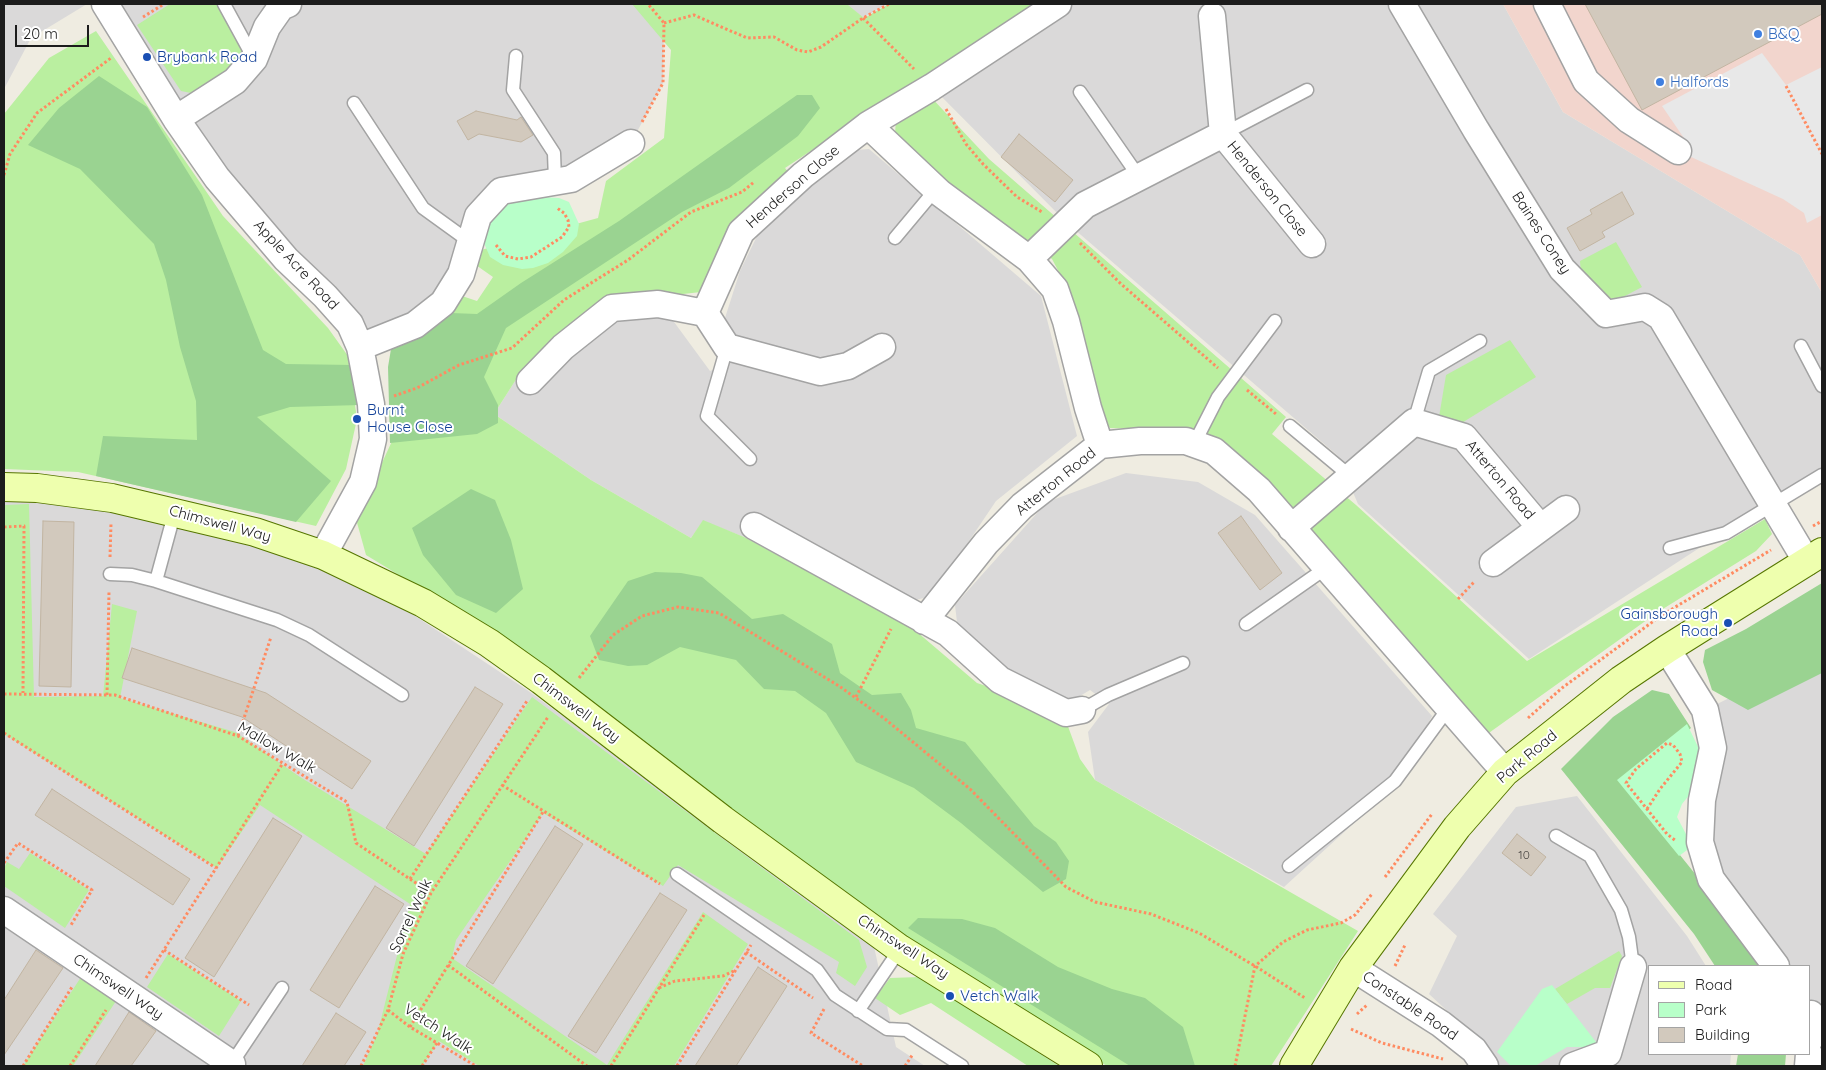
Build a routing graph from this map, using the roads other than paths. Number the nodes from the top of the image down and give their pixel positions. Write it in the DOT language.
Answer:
graph roads {
  1 [pos="105,4"];
  2 [pos="224,4"];
  3 [pos="288,4"];
  4 [pos="1058,4"];
  5 [pos="1402,4"];
  6 [pos="1547,4"];
  7 [pos="1212,16"];
  8 [pos="516,56"];
  9 [pos="254,59"];
  10 [pos="1307,90"];
  11 [pos="1080,92"];
  12 [pos="354,104"];
  13 [pos="176,119"];
  14 [pos="868,125"];
  15 [pos="1223,134"];
  16 [pos="631,143"];
  17 [pos="1678,151"];
  18 [pos="1139,177"];
  19 [pos="544,182"];
  20 [pos="936,189"];
  21 [pos="895,238"];
  22 [pos="481,240"];
  23 [pos="1312,244"];
  24 [pos="1029,259"];
  25 [pos="705,313"];
  26 [pos="1275,321"];
  27 [pos="1480,341"];
  28 [pos="1801,346"];
  29 [pos="360,347"];
  30 [pos="727,347"];
  31 [pos="882,347"];
  32 [pos="530,381"];
  33 [pos="1822,386"];
  34 [pos="1414,422"];
  35 [pos="1290,426"];
  36 [pos="1194,444"];
  37 [pos="1100,445"];
  38 [pos="750,459"];
  39 [pos="1822,475"];
  40 [pos="1350,476"];
  41 [pos="4,487"];
  42 [pos="1773,504"];
  43 [pos="1566,509"];
  44 [pos="175,511"];
  45 [pos="754,526"];
  46 [pos="1540,527"];
  47 [pos="1290,528"];
  48 [pos="1670,548"];
  49 [pos="324,555"];
  50 [pos="1815,557"];
  51 [pos="1493,563"];
  52 [pos="1326,568"];
  53 [pos="110,574"];
  54 [pos="156,581"];
  55 [pos="913,615"];
  56 [pos="1246,624"];
  57 [pos="1667,648"];
  58 [pos="1183,663"];
  59 [pos="402,695"];
  60 [pos="1450,706"];
  61 [pos="1082,710"];
  62 [pos="1505,772"];
  63 [pos="1556,836"];
  64 [pos="1289,866"];
  65 [pos="677,874"];
  66 [pos="4,910"];
  67 [pos="900,949"];
  68 [pos="1775,965"];
  69 [pos="1353,968"];
  70 [pos="1633,968"];
  71 [pos="282,988"];
  72 [pos="858,1011"];
  73 [pos="1483,1063"];
  74 [pos="231,1065"];
  75 [pos="962,1066"];
  76 [pos="1088,1066"];
  77 [pos="1294,1066"];
  78 [pos="1573,1066"];
  1 -- 13 [label="street, Apple Acre Road"];
  2 -- 9 [label="lane"];
  3 -- 9 [label="street"];
  4 -- 14 [label="street, Henderson Close"];
  5 -- 42 [label="street, Baines Coney"];
  6 -- 17 [label="street"];
  7 -- 15 [label="street, Henderson Close"];
  8 -- 19 [label="lane"];
  9 -- 13 [label="street"];
  10 -- 15 [label="lane"];
  11 -- 18 [label="lane"];
  12 -- 22 [label="lane"];
  13 -- 29 [label="street, Apple Acre Road"];
  14 -- 20 [label="street"];
  14 -- 25 [label="street, Henderson Close"];
  15 -- 18 [label="street, Henderson Close"];
  15 -- 23 [label="street, Henderson Close"];
  16 -- 19 [label="street"];
  18 -- 24 [label="street, Henderson Close"];
  19 -- 22 [label="street"];
  20 -- 21 [label="lane"];
  20 -- 24 [label="street"];
  22 -- 29 [label="street"];
  24 -- 37 [label="street"];
  25 -- 30 [label="street"];
  25 -- 32 [label="street"];
  26 -- 36 [label="lane"];
  27 -- 34 [label="lane"];
  28 -- 33 [label="lane"];
  29 -- 49 [label="street, Apple Acre Road"];
  30 -- 31 [label="street"];
  30 -- 38 [label="lane"];
  34 -- 40 [label="street"];
  34 -- 46 [label="street, Atterton Road"];
  35 -- 40 [label="lane"];
  36 -- 37 [label="street, Atterton Road"];
  36 -- 47 [label="street, Atterton Road"];
  37 -- 55 [label="street, Atterton Road"];
  39 -- 42 [label="lane"];
  40 -- 47 [label="street"];
  41 -- 44 [label="street, Chimswell Way"];
  42 -- 48 [label="lane"];
  42 -- 50 [label="street, Baines Coney"];
  43 -- 46 [label="street"];
  44 -- 49 [label="street, Chimswell Way"];
  44 -- 54 [label="lane"];
  45 -- 55 [label="street"];
  46 -- 51 [label="street"];
  47 -- 52 [label="street, Atterton Road"];
  49 -- 67 [label="street, Chimswell Way"];
  50 -- 57 [label="street, Park Road"];
  52 -- 56 [label="lane"];
  52 -- 60 [label="street, Atterton Road"];
  53 -- 54 [label="lane"];
  54 -- 59 [label="lane"];
  55 -- 61 [label="street"];
  57 -- 62 [label="street, Park Road"];
  57 -- 68 [label="street"];
  58 -- 61 [label="lane"];
  60 -- 62 [label="street, Atterton Road"];
  60 -- 64 [label="lane"];
  62 -- 69 [label="street, Park Road"];
  63 -- 70 [label="lane"];
  65 -- 72 [label="lane"];
  66 -- 74 [label="street, Chimswell Way"];
  67 -- 72 [label="lane"];
  67 -- 76 [label="street, Chimswell Way"];
  69 -- 73 [label="street, Constable Road"];
  69 -- 77 [label="street, Park Road"];
  70 -- 78 [label="street"];
  71 -- 74 [label="lane"];
  72 -- 75 [label="lane"];
}
